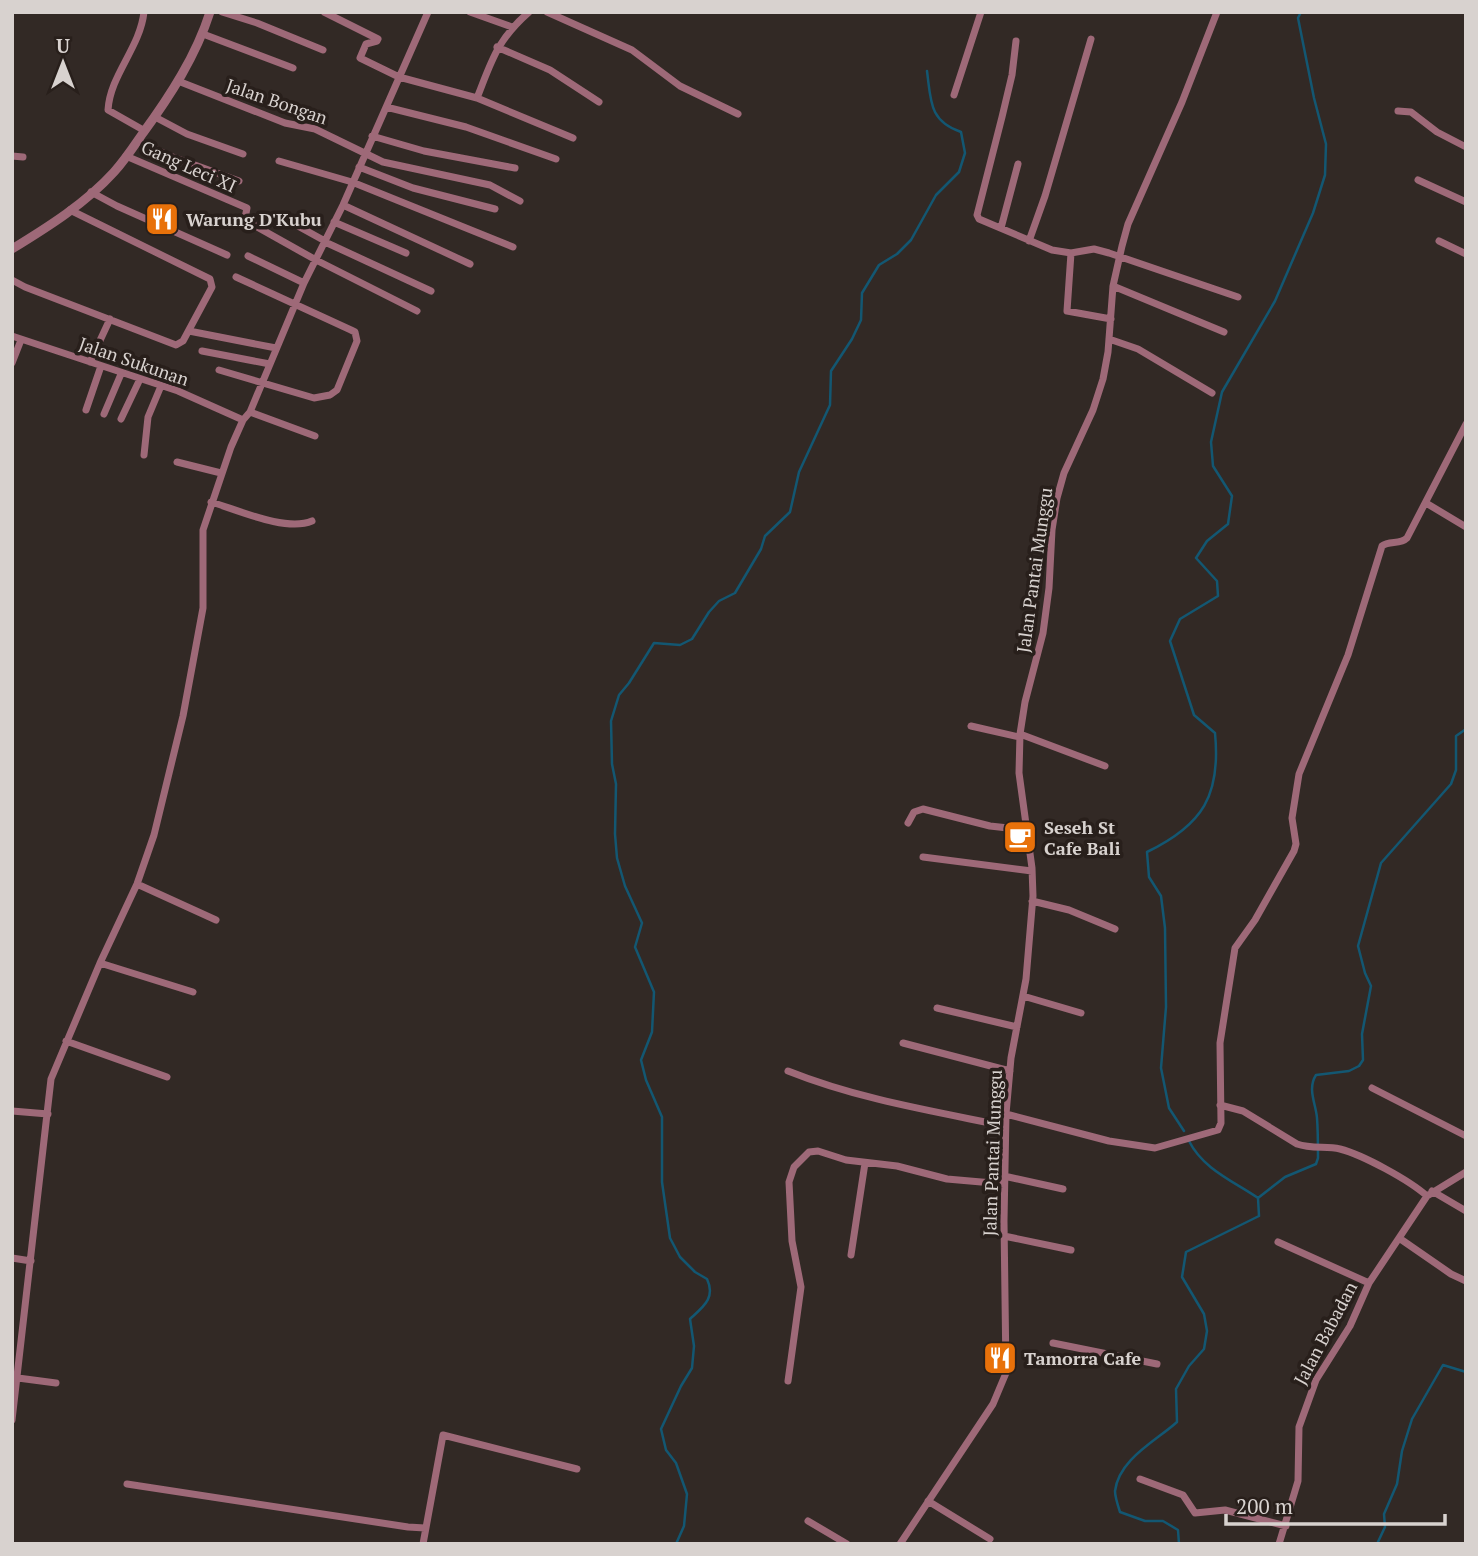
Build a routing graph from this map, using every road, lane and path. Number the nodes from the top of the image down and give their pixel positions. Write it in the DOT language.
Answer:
graph roads {
  1 [pos="145,12"];
  2 [pos="210,12"];
  3 [pos="222,12"];
  4 [pos="324,12"];
  5 [pos="428,12"];
  6 [pos="470,12"];
  7 [pos="529,12"];
  8 [pos="547,12"];
  9 [pos="981,12"];
  10 [pos="1217,12"];
  11 [pos="512,27"];
  12 [pos="203,34"];
  13 [pos="1091,39"];
  14 [pos="1016,41"];
  15 [pos="497,47"];
  16 [pos="323,50"];
  17 [pos="293,68"];
  18 [pos="399,77"];
  19 [pos="178,81"];
  20 [pos="954,95"];
  21 [pos="477,98"];
  22 [pos="599,102"];
  23 [pos="386,107"];
  24 [pos="1398,111"];
  25 [pos="738,114"];
  26 [pos="155,117"];
  27 [pos="145,131"];
  28 [pos="372,136"];
  29 [pos="573,138"];
  30 [pos="137,141"];
  31 [pos="1466,147"];
  32 [pos="365,153"];
  33 [pos="243,154"];
  34 [pos="12,156"];
  35 [pos="126,156"];
  36 [pos="23,157"];
  37 [pos="556,159"];
  38 [pos="279,161"];
  39 [pos="1018,164"];
  40 [pos="359,167"];
  41 [pos="515,167"];
  42 [pos="1418,180"];
  43 [pos="239,181"];
  44 [pos="352,182"];
  45 [pos="91,192"];
  46 [pos="520,201"];
  47 [pos="1466,202"];
  48 [pos="343,205"];
  49 [pos="495,209"];
  50 [pos="71,210"];
  51 [pos="287,220"];
  52 [pos="334,222"];
  53 [pos="1001,228"];
  54 [pos="1029,241"];
  55 [pos="1439,241"];
  56 [pos="325,242"];
  57 [pos="513,247"];
  58 [pos="12,249"];
  59 [pos="405,253"];
  60 [pos="1071,253"];
  61 [pos="1466,254"];
  62 [pos="227,255"];
  63 [pos="248,256"];
  64 [pos="1120,258"];
  65 [pos="316,260"];
  66 [pos="470,264"];
  67 [pos="236,277"];
  68 [pos="12,280"];
  69 [pos="304,283"];
  70 [pos="1113,286"];
  71 [pos="431,291"];
  72 [pos="1238,297"];
  73 [pos="295,305"];
  74 [pos="417,311"];
  75 [pos="1111,319"];
  76 [pos="110,320"];
  77 [pos="189,331"];
  78 [pos="1224,332"];
  79 [pos="12,336"];
  80 [pos="1109,339"];
  81 [pos="21,340"];
  82 [pos="276,348"];
  83 [pos="202,351"];
  84 [pos="90,362"];
  85 [pos="12,363"];
  86 [pos="270,364"];
  87 [pos="101,366"];
  88 [pos="219,370"];
  89 [pos="121,374"];
  90 [pos="140,379"];
  91 [pos="261,383"];
  92 [pos="160,386"];
  93 [pos="1212,393"];
  94 [pos="86,410"];
  95 [pos="250,412"];
  96 [pos="104,414"];
  97 [pos="121,419"];
  98 [pos="243,420"];
  99 [pos="1466,424"];
  100 [pos="315,436"];
  101 [pos="144,455"];
  102 [pos="177,461"];
  103 [pos="222,473"];
  104 [pos="211,502"];
  105 [pos="1426,503"];
  106 [pos="312,521"];
  107 [pos="1466,527"];
  108 [pos="971,726"];
  109 [pos="1019,735"];
  110 [pos="1105,766"];
  111 [pos="908,823"];
  112 [pos="1026,830"];
  113 [pos="923,856"];
  114 [pos="1032,871"];
  115 [pos="137,884"];
  116 [pos="1032,901"];
  117 [pos="216,920"];
  118 [pos="1115,929"];
  119 [pos="100,963"];
  120 [pos="193,992"];
  121 [pos="1023,996"];
  122 [pos="937,1008"];
  123 [pos="1081,1013"];
  124 [pos="1017,1027"];
  125 [pos="66,1041"];
  126 [pos="903,1043"];
  127 [pos="788,1072"];
  128 [pos="1010,1072"];
  129 [pos="167,1077"];
  130 [pos="1372,1088"];
  131 [pos="1220,1105"];
  132 [pos="12,1111"];
  133 [pos="48,1114"];
  134 [pos="1006,1114"];
  135 [pos="1005,1126"];
  136 [pos="1466,1136"];
  137 [pos="865,1163"];
  138 [pos="1466,1172"];
  139 [pos="1004,1180"];
  140 [pos="1063,1189"];
  141 [pos="1430,1193"];
  142 [pos="1466,1211"];
  143 [pos="1004,1236"];
  144 [pos="1399,1238"];
  145 [pos="1278,1242"];
  146 [pos="1071,1250"];
  147 [pos="850,1255"];
  148 [pos="12,1258"];
  149 [pos="31,1261"];
  150 [pos="1466,1281"];
  151 [pos="1369,1283"];
  152 [pos="12,1328"];
  153 [pos="23,1329"];
  154 [pos="1053,1343"];
  155 [pos="1157,1364"];
  156 [pos="18,1378"];
  157 [pos="788,1381"];
  158 [pos="56,1383"];
  159 [pos="12,1420"];
  160 [pos="577,1469"];
  161 [pos="1140,1479"];
  162 [pos="127,1484"];
  163 [pos="928,1501"];
  164 [pos="808,1521"];
  165 [pos="1286,1526"];
  166 [pos="425,1528"];
  167 [pos="990,1538"];
  168 [pos="423,1544"];
  169 [pos="848,1544"];
  170 [pos="900,1544"];
  171 [pos="1279,1544"];
  1 -- 27 [label="street"];
  2 -- 12 [label="street"];
  3 -- 16 [label="street"];
  4 -- 18 [label="street"];
  5 -- 18 [label="street"];
  6 -- 11 [label="street"];
  7 -- 11 [label="street"];
  8 -- 25 [label="street"];
  9 -- 20 [label="street"];
  10 -- 64 [label="street, Jalan Pantai Munggu"];
  11 -- 15 [label="street"];
  12 -- 17 [label="street"];
  12 -- 19 [label="street"];
  13 -- 54 [label="street"];
  14 -- 53 [label="street"];
  15 -- 21 [label="street"];
  15 -- 22 [label="street"];
  18 -- 21 [label="street"];
  18 -- 23 [label="street"];
  19 -- 26 [label="street"];
  19 -- 32 [label="street, Jalan Bongan"];
  21 -- 29 [label="street"];
  23 -- 28 [label="street"];
  23 -- 37 [label="street"];
  24 -- 31 [label="street"];
  26 -- 27 [label="street"];
  26 -- 33 [label="street"];
  27 -- 30 [label="street"];
  28 -- 32 [label="street"];
  28 -- 41 [label="street"];
  30 -- 35 [label="street"];
  30 -- 43 [label="street"];
  32 -- 40 [label="street"];
  32 -- 46 [label="street, Jalan Bongan"];
  34 -- 36 [label="street"];
  35 -- 45 [label="street"];
  35 -- 65 [label="street, Gang Leci XI"];
  38 -- 44 [label="street"];
  39 -- 53 [label="street"];
  40 -- 44 [label="street"];
  40 -- 49 [label="street"];
  42 -- 47 [label="street"];
  44 -- 48 [label="street"];
  44 -- 57 [label="street"];
  45 -- 50 [label="street"];
  45 -- 62 [label="street"];
  48 -- 52 [label="street"];
  48 -- 66 [label="street"];
  50 -- 58 [label="street"];
  50 -- 77 [label="street"];
  51 -- 56 [label="street"];
  52 -- 56 [label="street"];
  52 -- 59 [label="street"];
  53 -- 54 [label="street"];
  54 -- 60 [label="street"];
  55 -- 61 [label="street"];
  56 -- 65 [label="street"];
  56 -- 71 [label="street"];
  60 -- 64 [label="street"];
  60 -- 75 [label="street"];
  63 -- 69 [label="street"];
  64 -- 70 [label="street, Jalan Pantai Munggu"];
  64 -- 72 [label="street"];
  65 -- 69 [label="street"];
  65 -- 74 [label="street"];
  67 -- 73 [label="street"];
  68 -- 76 [label="street"];
  69 -- 73 [label="street"];
  70 -- 75 [label="street, Jalan Pantai Munggu"];
  70 -- 78 [label="street"];
  73 -- 82 [label="street"];
  73 -- 91 [label="street"];
  75 -- 80 [label="street, Jalan Pantai Munggu"];
  76 -- 77 [label="street"];
  76 -- 84 [label="street"];
  77 -- 82 [label="street"];
  79 -- 81 [label="street, Jalan Sukunan"];
  80 -- 93 [label="street"];
  80 -- 109 [label="street, Jalan Pantai Munggu"];
  81 -- 84 [label="street, Jalan Sukunan"];
  81 -- 85 [label="street"];
  82 -- 86 [label="street"];
  83 -- 86 [label="street"];
  84 -- 87 [label="street, Jalan Sukunan"];
  86 -- 91 [label="street"];
  87 -- 89 [label="street, Jalan Sukunan"];
  87 -- 94 [label="street"];
  88 -- 91 [label="street"];
  89 -- 90 [label="street, Jalan Sukunan"];
  89 -- 96 [label="street"];
  90 -- 92 [label="street, Jalan Sukunan"];
  90 -- 97 [label="street"];
  91 -- 95 [label="street"];
  92 -- 98 [label="street, Jalan Sukunan"];
  92 -- 101 [label="street"];
  95 -- 98 [label="street"];
  95 -- 100 [label="street"];
  98 -- 103 [label="street"];
  99 -- 105 [label="street"];
  102 -- 103 [label="street"];
  103 -- 104 [label="street"];
  104 -- 106 [label="street"];
  104 -- 115 [label="street"];
  105 -- 107 [label="street"];
  105 -- 131 [label="street"];
  108 -- 109 [label="street"];
  109 -- 110 [label="street"];
  109 -- 112 [label="street, Jalan Pantai Munggu"];
  111 -- 112 [label="street"];
  112 -- 114 [label="street, Jalan Pantai Munggu"];
  113 -- 114 [label="street"];
  114 -- 116 [label="street, Jalan Pantai Munggu"];
  115 -- 117 [label="street"];
  115 -- 119 [label="street"];
  116 -- 118 [label="street"];
  116 -- 121 [label="street, Jalan Pantai Munggu"];
  119 -- 120 [label="street"];
  119 -- 125 [label="street"];
  121 -- 123 [label="street"];
  121 -- 124 [label="street, Jalan Pantai Munggu"];
  122 -- 124 [label="street"];
  124 -- 128 [label="street, Jalan Pantai Munggu"];
  125 -- 129 [label="street"];
  125 -- 133 [label="street"];
  126 -- 128 [label="street"];
  127 -- 135 [label="street"];
  128 -- 134 [label="street, Jalan Pantai Munggu"];
  130 -- 136 [label="street"];
  131 -- 134 [label="street"];
  131 -- 141 [label="street"];
  132 -- 133 [label="street"];
  133 -- 149 [label="street"];
  134 -- 135 [label="street, Jalan Pantai Munggu"];
  135 -- 139 [label="street, Jalan Pantai Munggu"];
  137 -- 139 [label="street"];
  137 -- 147 [label="street"];
  137 -- 157 [label="street"];
  138 -- 141 [label="street, Jalan Babadan"];
  139 -- 140 [label="street"];
  139 -- 143 [label="street, Jalan Pantai Munggu"];
  141 -- 142 [label="street"];
  141 -- 144 [label="street, Jalan Babadan"];
  143 -- 146 [label="street"];
  143 -- 163 [label="street, Jalan Pantai Munggu"];
  144 -- 150 [label="street"];
  144 -- 151 [label="street, Jalan Babadan"];
  145 -- 151 [label="street"];
  148 -- 149 [label="street"];
  149 -- 153 [label="street"];
  151 -- 165 [label="street, Jalan Babadan"];
  152 -- 153 [label="street"];
  153 -- 156 [label="street"];
  154 -- 155 [label="street"];
  156 -- 158 [label="street"];
  156 -- 159 [label="street"];
  160 -- 166 [label="street"];
  161 -- 165 [label="street"];
  162 -- 166 [label="street"];
  163 -- 167 [label="street"];
  163 -- 170 [label="street, Jalan Pantai Munggu"];
  164 -- 169 [label="street"];
  165 -- 171 [label="street, Jalan Babadan"];
  166 -- 168 [label="street"];
}
